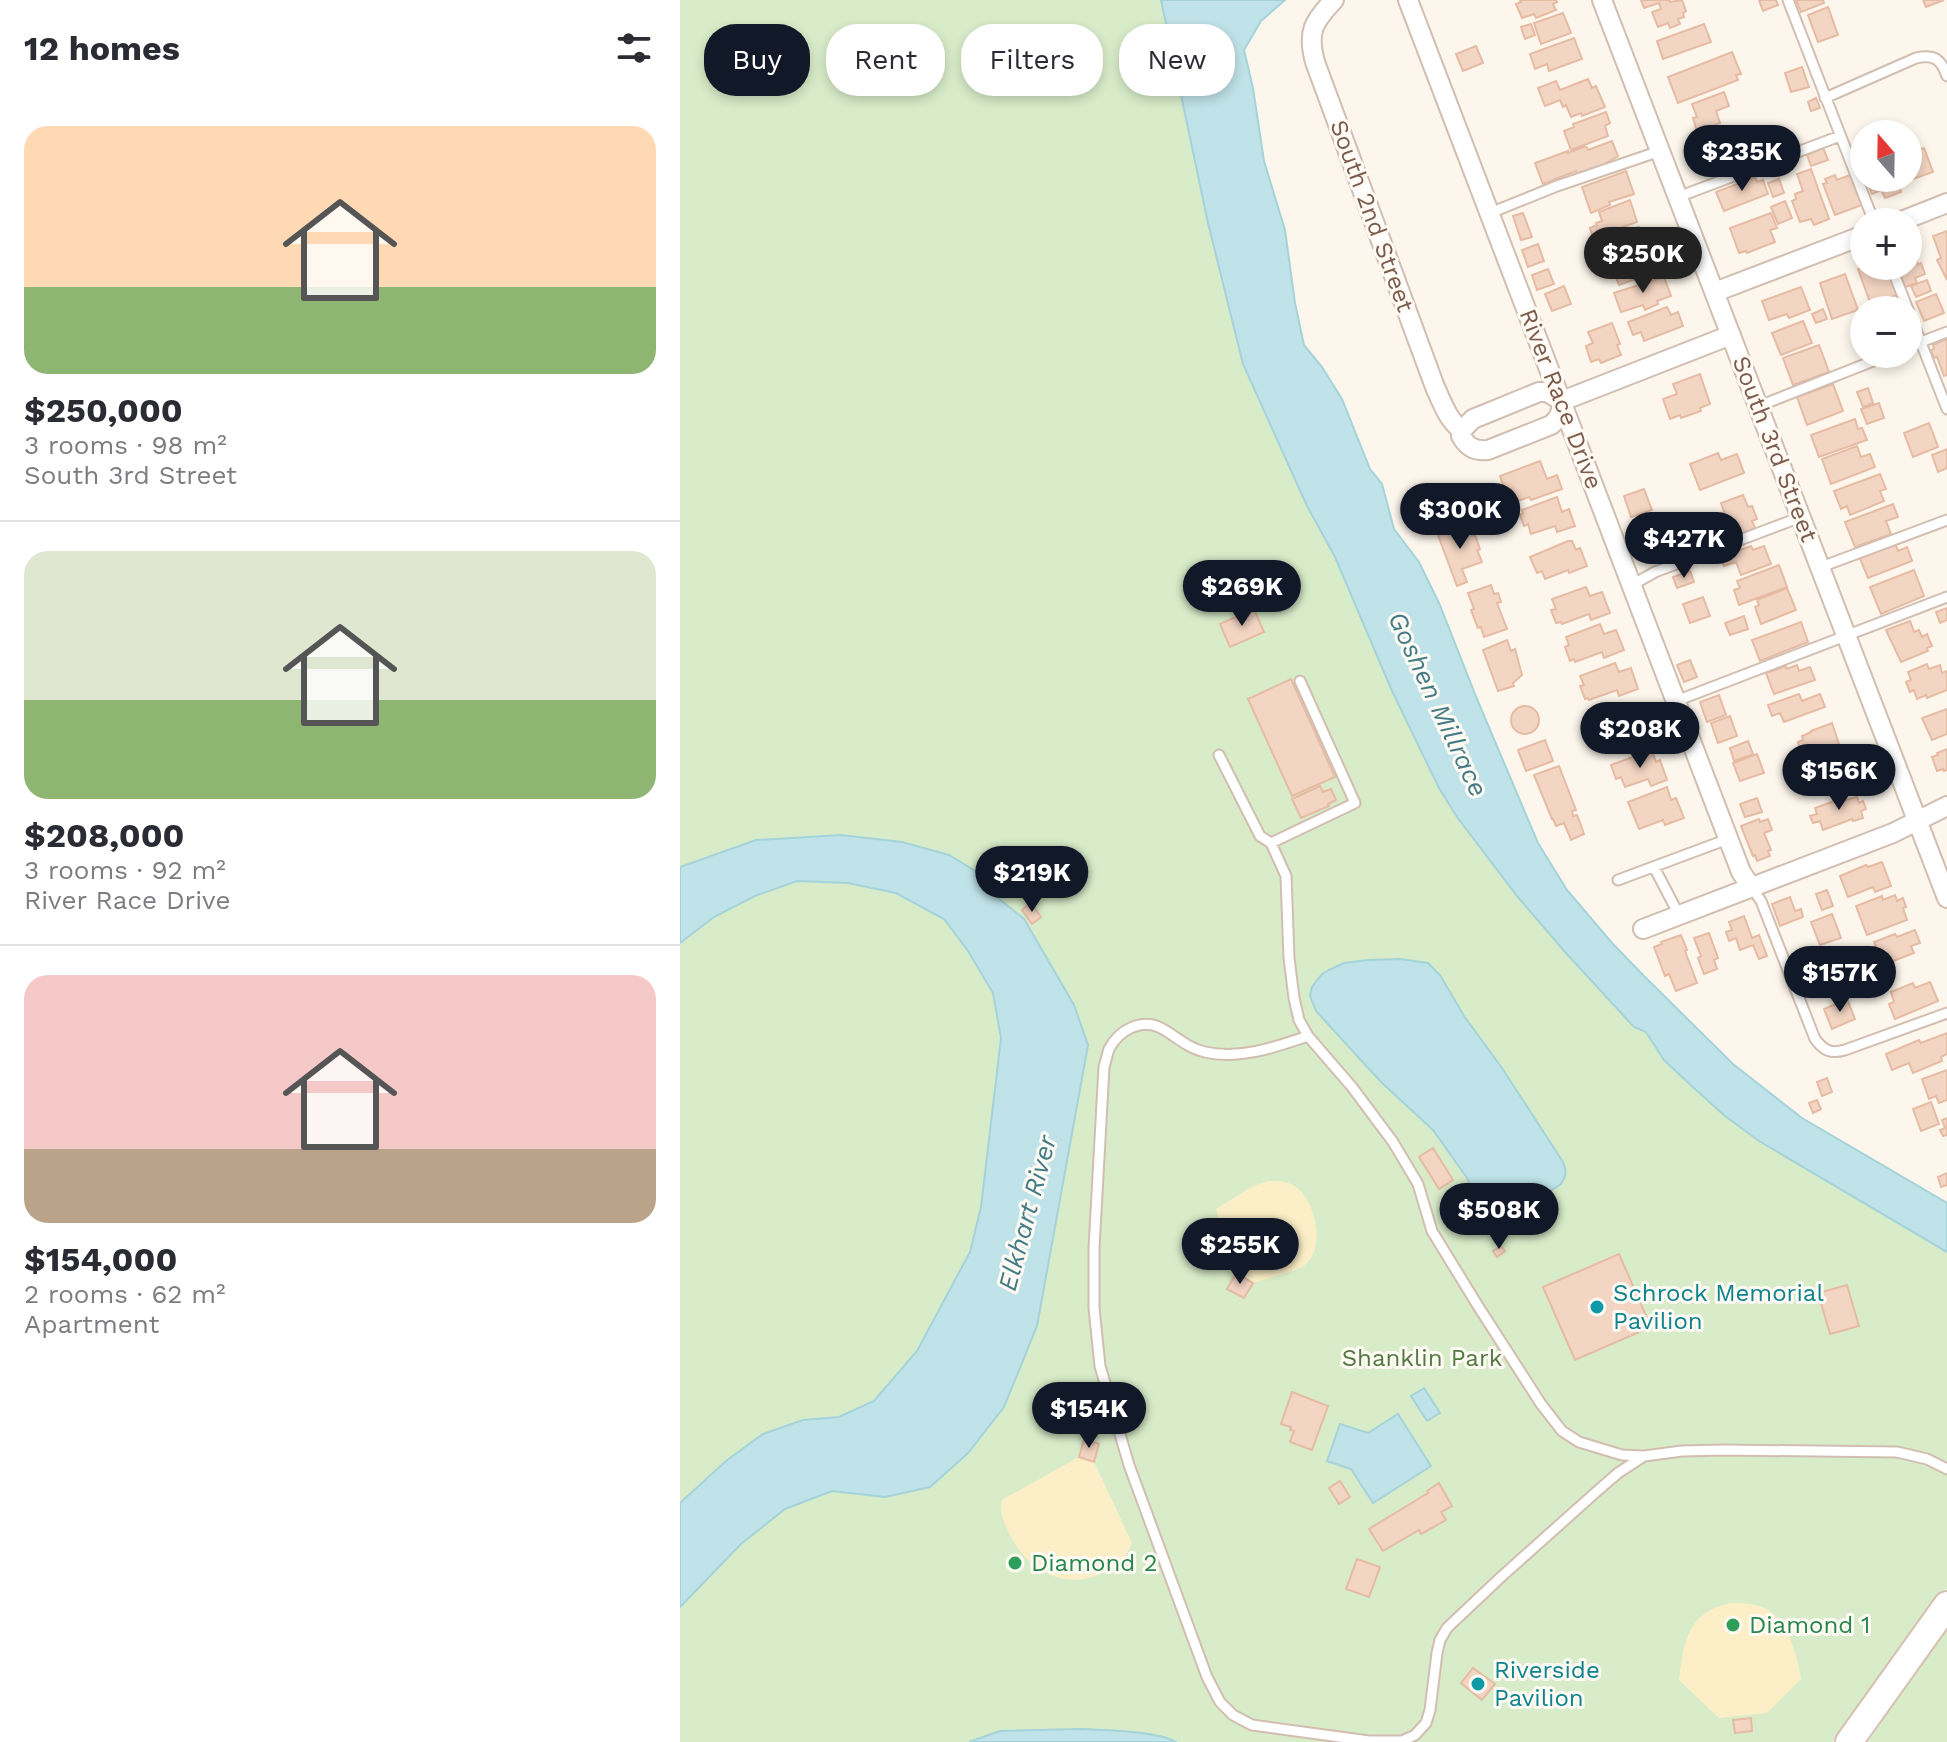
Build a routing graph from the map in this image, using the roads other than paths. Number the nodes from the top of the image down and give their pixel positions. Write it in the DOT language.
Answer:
graph roads {
  1 [pos="1334,0"];
  2 [pos="1408,0"];
  3 [pos="1602,0"];
  4 [pos="1788,0"];
  5 [pos="1947,76"];
  6 [pos="1825,98"];
  7 [pos="1840,136"];
  8 [pos="1660,151"];
  9 [pos="1678,197"];
  10 [pos="1947,203"];
  11 [pos="1868,208"];
  12 [pos="1490,213"];
  13 [pos="1922,213"];
  14 [pos="1850,240"];
  15 [pos="1715,292"];
  16 [pos="1947,332"];
  17 [pos="1731,335"];
  18 [pos="1922,342"];
  19 [pos="1855,368"];
  20 [pos="1562,401"];
  21 [pos="1759,406"];
  22 [pos="1947,409"];
  23 [pos="1462,430"];
  24 [pos="1801,517"];
  25 [pos="1947,520"];
  26 [pos="1821,567"];
  27 [pos="1632,585"];
  28 [pos="1947,597"];
  29 [pos="1847,635"];
  30 [pos="1300,681"];
  31 [pos="1676,701"];
  32 [pos="1219,755"];
  33 [pos="1947,806"];
  34 [pos="1918,821"];
  35 [pos="1728,839"];
  36 [pos="1271,843"];
  37 [pos="1654,867"];
  38 [pos="1618,880"];
  39 [pos="1751,887"];
  40 [pos="1947,898"];
  41 [pos="1679,915"];
  42 [pos="1643,929"];
  43 [pos="1947,1013"];
  44 [pos="1308,1036"];
  45 [pos="1644,1456"];
  46 [pos="1947,1469"];
  47 [pos="1947,1605"];
  48 [pos="1849,1742"];
  1 -- 23 [label="street, South 2nd Street"];
  2 -- 12 [label="street, River Race Drive"];
  3 -- 8 [label="street, South 3rd Street"];
  4 -- 6 [label="lane"];
  5 -- 6 [label="lane"];
  6 -- 7 [label="lane"];
  7 -- 9 [label="lane"];
  7 -- 11 [label="lane"];
  8 -- 9 [label="street, South 3rd Street"];
  8 -- 12 [label="lane"];
  9 -- 15 [label="street, South 3rd Street"];
  10 -- 13 [label="street"];
  12 -- 20 [label="street, River Race Drive"];
  14 -- 15 [label="street"];
  15 -- 17 [label="street, South 3rd Street"];
  16 -- 18 [label="lane"];
  17 -- 20 [label="street"];
  17 -- 21 [label="street, South 3rd Street"];
  18 -- 22 [label="lane"];
  19 -- 21 [label="lane"];
  20 -- 23 [label="street"];
  20 -- 23 [label="street, South 2nd Street"];
  20 -- 27 [label="street, River Race Drive"];
  21 -- 24 [label="street, South 3rd Street"];
  24 -- 26 [label="street, South 3rd Street"];
  24 -- 27 [label="lane"];
  25 -- 26 [label="lane"];
  26 -- 29 [label="street, South 3rd Street"];
  27 -- 31 [label="street, River Race Drive"];
  28 -- 29 [label="lane"];
  29 -- 31 [label="lane"];
  29 -- 34 [label="street, South 3rd Street"];
  30 -- 36 [label="lane"];
  31 -- 35 [label="street, River Race Drive"];
  32 -- 36 [label="lane"];
  33 -- 34 [label="street"];
  34 -- 39 [label="street"];
  34 -- 40 [label="street, South 3rd Street"];
  35 -- 37 [label="lane"];
  35 -- 39 [label="street, River Race Drive"];
  36 -- 44 [label="lane"];
  37 -- 38 [label="lane"];
  37 -- 41 [label="lane"];
  39 -- 41 [label="street"];
  39 -- 43 [label="lane"];
  41 -- 42 [label="street"];
  44 -- 45 [label="lane"];
  44 -- 45 [label="lane"];
  45 -- 46 [label="lane"];
  47 -- 48 [label="main road"];
}
